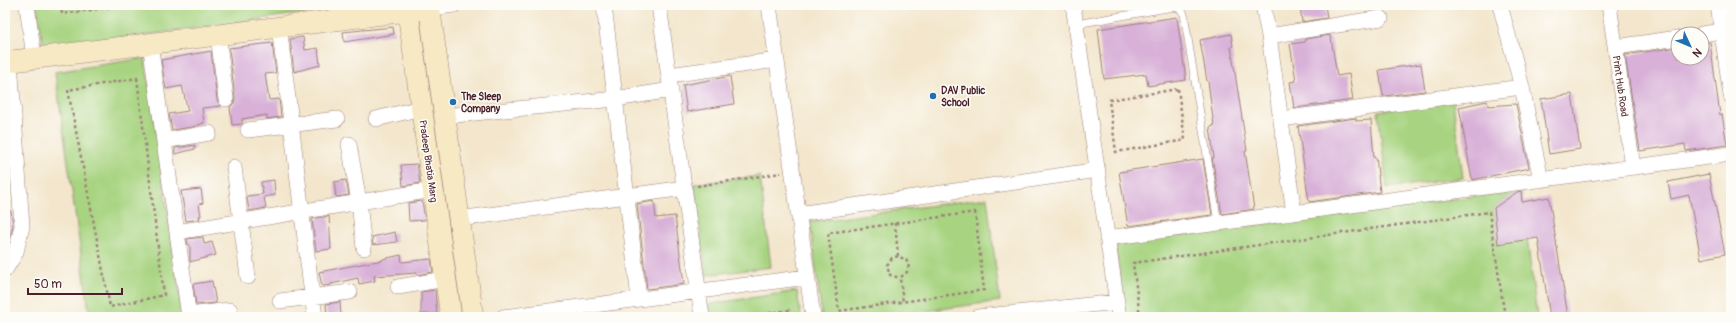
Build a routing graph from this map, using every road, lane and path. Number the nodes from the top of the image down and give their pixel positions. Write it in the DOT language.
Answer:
graph roads {
  1 [pos="27,5"];
  2 [pos="61,5"];
  3 [pos="127,5"];
  4 [pos="454,5"];
  5 [pos="604,5"];
  6 [pos="659,5"];
  7 [pos="769,5"];
  8 [pos="1073,5"];
  9 [pos="1263,5"];
  10 [pos="1500,5"];
  11 [pos="1609,5"];
  12 [pos="1718,5"];
  13 [pos="430,6"];
  14 [pos="407,8"];
  15 [pos="1381,18"];
  16 [pos="1076,24"];
  17 [pos="279,27"];
  18 [pos="1722,31"];
  19 [pos="1710,33"];
  20 [pos="218,35"];
  21 [pos="1269,36"];
  22 [pos="1670,39"];
  23 [pos="150,43"];
  24 [pos="1616,47"];
  25 [pos="34,58"];
  26 [pos="777,60"];
  27 [pos="7,62"];
  28 [pos="137,78"];
  29 [pos="670,82"];
  30 [pos="1522,87"];
  31 [pos="1178,89"];
  32 [pos="1731,92"];
  33 [pos="9,99"];
  34 [pos="226,99"];
  35 [pos="615,99"];
  36 [pos="421,108"];
  37 [pos="445,116"];
  38 [pos="337,119"];
  39 [pos="376,119"];
  40 [pos="1281,119"];
  41 [pos="292,125"];
  42 [pos="248,130"];
  43 [pos="209,133"];
  44 [pos="164,141"];
  45 [pos="349,144"];
  46 [pos="1731,154"];
  47 [pos="234,167"];
  48 [pos="1633,167"];
  49 [pos="1098,170"];
  50 [pos="792,172"];
  51 [pos="1540,180"];
  52 [pos="685,188"];
  53 [pos="433,190"];
  54 [pos="627,196"];
  55 [pos="359,202"];
  56 [pos="300,211"];
  57 [pos="1294,213"];
  58 [pos="798,214"];
  59 [pos="459,219"];
  60 [pos="240,222"];
  61 [pos="895,223"];
  62 [pos="1218,223"];
  63 [pos="177,232"];
  64 [pos="1107,238"];
  65 [pos="364,248"];
  66 [pos="898,256"];
  67 [pos="5,270"];
  68 [pos="248,277"];
  69 [pos="807,277"];
  70 [pos="900,278"];
  71 [pos="445,279"];
  72 [pos="398,287"];
  73 [pos="699,291"];
  74 [pos="350,292"];
  75 [pos="312,297"];
  76 [pos="639,299"];
  77 [pos="280,301"];
  78 [pos="904,302"];
  79 [pos="1117,302"];
  80 [pos="230,310"];
  81 [pos="603,310"];
  82 [pos="189,316"];
  83 [pos="752,316"];
  84 [pos="997,316"];
  85 [pos="315,317"];
  86 [pos="451,317"];
  87 [pos="473,317"];
  88 [pos="503,317"];
  89 [pos="702,317"];
  90 [pos="745,317"];
  91 [pos="789,317"];
  92 [pos="813,317"];
  93 [pos="978,317"];
  94 [pos="1119,317"];
  95 [pos="1140,317"];
  96 [pos="1505,317"];
  1 -- 25 [label="street"];
  2 -- 3 [label="path"];
  4 -- 13 [label="street"];
  5 -- 35 [label="street"];
  6 -- 29 [label="street"];
  7 -- 26 [label="street"];
  8 -- 16 [label="street"];
  9 -- 21 [label="street"];
  10 -- 30 [label="street"];
  11 -- 24 [label="street, Print Hub Road"];
  12 -- 18 [label="street"];
  13 -- 14 [label="street"];
  13 -- 37 [label="street"];
  14 -- 17 [label="street"];
  14 -- 36 [label="street, Pradeep Bhatia Marg"];
  15 -- 21 [label="street"];
  16 -- 49 [label="street"];
  16 -- 62 [label="lane"];
  17 -- 20 [label="street"];
  17 -- 41 [label="street"];
  18 -- 19 [label="street"];
  18 -- 32 [label="street"];
  20 -- 23 [label="street"];
  20 -- 34 [label="street"];
  21 -- 40 [label="street"];
  22 -- 24 [label="street"];
  23 -- 25 [label="street"];
  23 -- 44 [label="street"];
  24 -- 48 [label="street, Print Hub Road"];
  25 -- 27 [label="street"];
  26 -- 29 [label="street"];
  26 -- 50 [label="street"];
  27 -- 33 [label="street"];
  28 -- 28 [label="path"];
  29 -- 35 [label="street"];
  29 -- 52 [label="street"];
  30 -- 40 [label="street"];
  30 -- 51 [label="street"];
  31 -- 31 [label="path"];
  33 -- 67 [label="street"];
  35 -- 37 [label="street"];
  35 -- 54 [label="street"];
  36 -- 39 [label="street"];
  36 -- 53 [label="street, Pradeep Bhatia Marg"];
  37 -- 59 [label="street"];
  38 -- 41 [label="street"];
  40 -- 57 [label="street"];
  41 -- 42 [label="street"];
  41 -- 56 [label="street"];
  43 -- 44 [label="street"];
  44 -- 63 [label="street"];
  45 -- 55 [label="street"];
  46 -- 48 [label="street"];
  47 -- 60 [label="street"];
  48 -- 51 [label="street"];
  49 -- 58 [label="street"];
  49 -- 64 [label="street"];
  50 -- 52 [label="path"];
  50 -- 58 [label="street"];
  51 -- 57 [label="street"];
  52 -- 54 [label="street"];
  52 -- 73 [label="street"];
  53 -- 55 [label="street"];
  53 -- 71 [label="street, Pradeep Bhatia Marg"];
  54 -- 59 [label="street"];
  54 -- 76 [label="street"];
  55 -- 56 [label="street"];
  55 -- 65 [label="street"];
  56 -- 60 [label="street"];
  56 -- 75 [label="street"];
  57 -- 62 [label="street"];
  58 -- 69 [label="street"];
  59 -- 87 [label="street"];
  60 -- 63 [label="street"];
  60 -- 68 [label="street"];
  61 -- 66 [label="path"];
  61 -- 78 [label="path"];
  61 -- 78 [label="path"];
  62 -- 64 [label="street"];
  63 -- 82 [label="street"];
  64 -- 79 [label="street"];
  66 -- 70 [label="path"];
  66 -- 70 [label="path"];
  69 -- 73 [label="street"];
  69 -- 92 [label="street"];
  70 -- 78 [label="path"];
  71 -- 72 [label="street"];
  71 -- 86 [label="street, Pradeep Bhatia Marg"];
  73 -- 76 [label="street"];
  73 -- 89 [label="street"];
  74 -- 75 [label="street"];
  75 -- 77 [label="street"];
  75 -- 85 [label="street"];
  76 -- 81 [label="street"];
  79 -- 84 [label="street"];
  79 -- 94 [label="street"];
  80 -- 82 [label="street"];
  81 -- 88 [label="street"];
  83 -- 90 [label="path"];
  83 -- 91 [label="path"];
  84 -- 93 [label="street"];
  95 -- 96 [label="path"];
}
